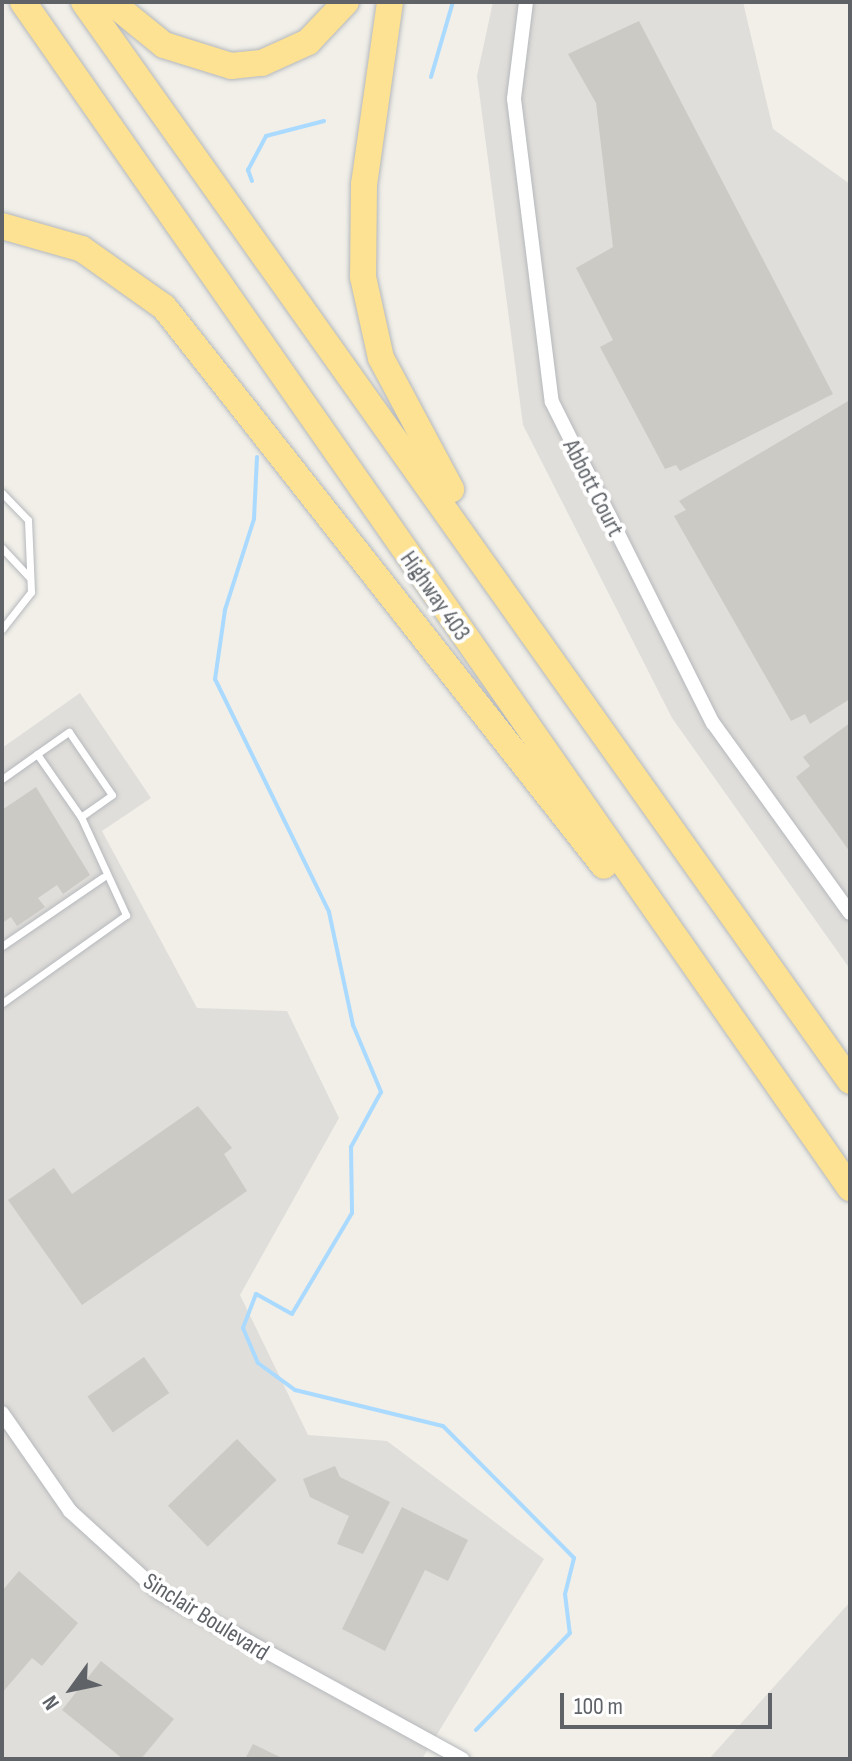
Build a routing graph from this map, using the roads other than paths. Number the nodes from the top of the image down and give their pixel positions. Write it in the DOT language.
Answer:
graph roads {
  1 [pos="6,2"];
  2 [pos="23,2"];
  3 [pos="84,2"];
  4 [pos="111,2"];
  5 [pos="346,2"];
  6 [pos="390,2"];
  7 [pos="526,2"];
  8 [pos="97,110"];
  9 [pos="2,226"];
  10 [pos="2,493"];
  11 [pos="2,548"];
  12 [pos="30,578"];
  13 [pos="2,629"];
  14 [pos="613,751"];
  15 [pos="37,754"];
  16 [pos="2,779"];
  17 [pos="81,817"];
  18 [pos="103,877"];
  19 [pos="850,913"];
  20 [pos="2,946"];
  21 [pos="2,1003"];
  22 [pos="731,1019"];
  23 [pos="850,1081"];
  24 [pos="850,1188"];
  25 [pos="2,1413"];
  26 [pos="462,1759"];
  1 -- 8 [label="highway"];
  2 -- 8 [label="highway, Highway 403"];
  3 -- 14 [label="highway"];
  4 -- 5 [label="highway"];
  6 -- 14 [label="highway"];
  7 -- 19 [label="street, Abbott Court"];
  8 -- 22 [label="highway, Highway 403"];
  9 -- 22 [label="highway"];
  10 -- 12 [label="lane"];
  11 -- 12 [label="lane"];
  12 -- 13 [label="lane"];
  14 -- 23 [label="highway"];
  15 -- 16 [label="lane"];
  15 -- 17 [label="lane"];
  15 -- 17 [label="lane"];
  17 -- 18 [label="lane"];
  18 -- 20 [label="lane"];
  18 -- 21 [label="lane"];
  22 -- 24 [label="highway, Highway 403"];
  25 -- 26 [label="street, Sinclair Boulevard"];
}
